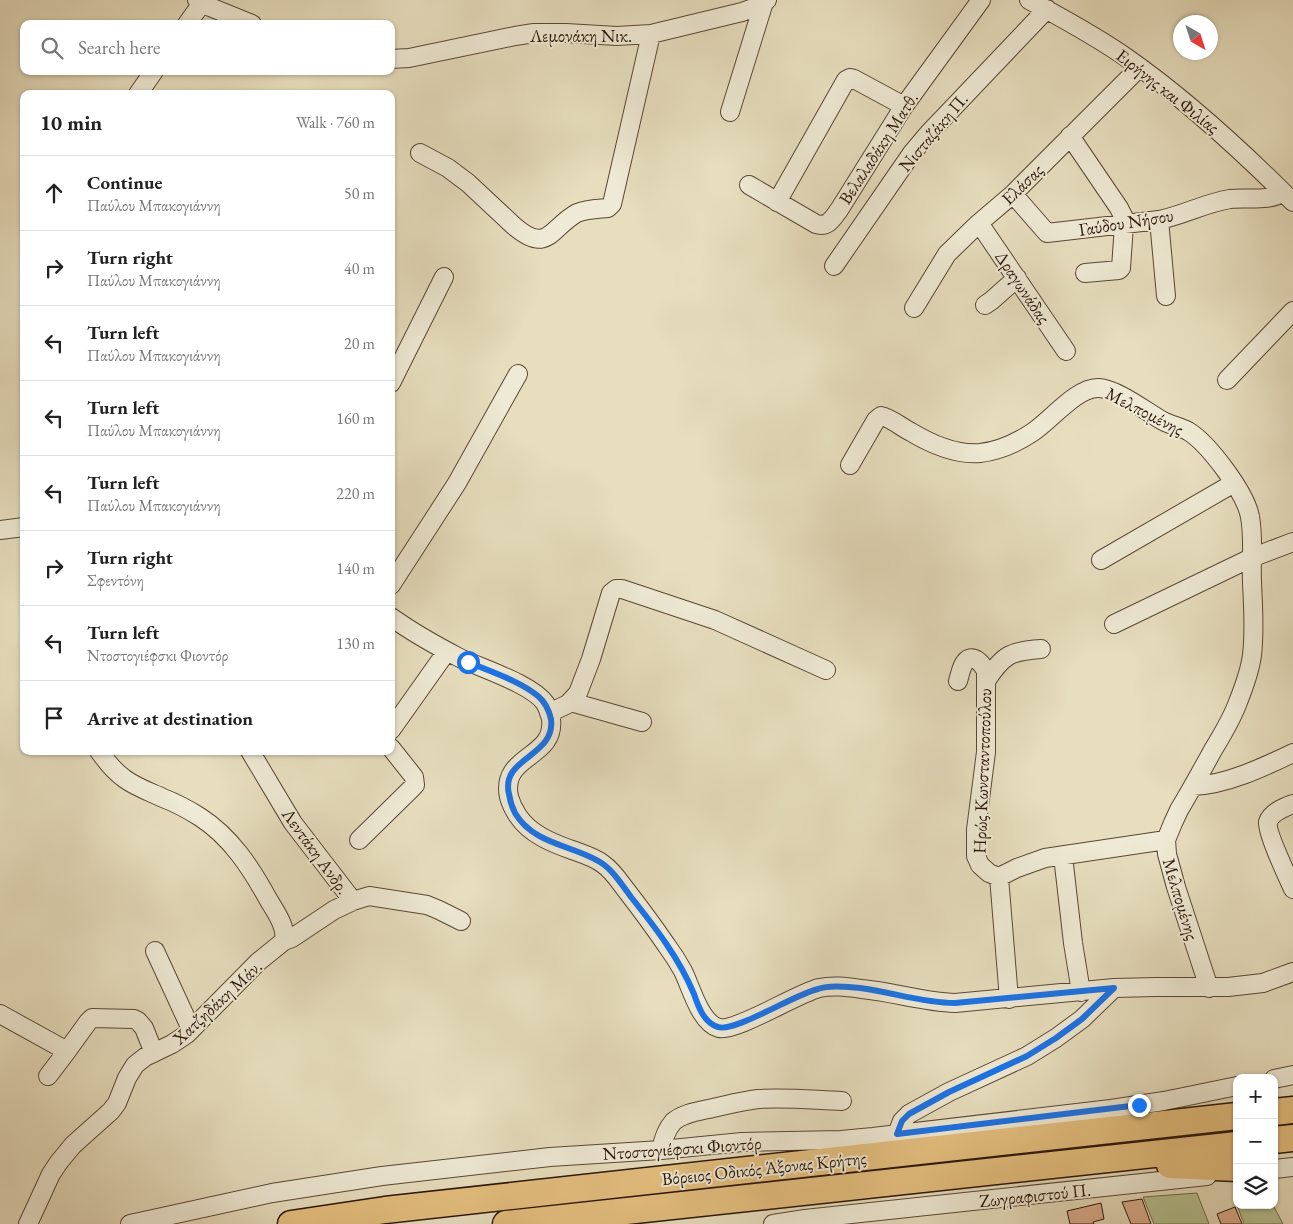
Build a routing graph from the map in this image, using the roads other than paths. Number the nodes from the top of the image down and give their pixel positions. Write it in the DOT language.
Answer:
graph roads {
  1 [pos="981,0"];
  2 [pos="1029,0"];
  3 [pos="200,1"];
  4 [pos="766,1"];
  5 [pos="1047,10"];
  6 [pos="189,20"];
  7 [pos="243,20"];
  8 [pos="650,34"];
  9 [pos="395,59"];
  10 [pos="1140,67"];
  11 [pos="151,75"];
  12 [pos="141,90"];
  13 [pos="904,106"];
  14 [pos="730,112"];
  15 [pos="1070,136"];
  16 [pos="420,153"];
  17 [pos="749,185"];
  18 [pos="1013,194"];
  19 [pos="1288,197"];
  20 [pos="777,202"];
  21 [pos="1159,220"];
  22 [pos="979,223"];
  23 [pos="1124,225"];
  24 [pos="834,266"];
  25 [pos="1086,273"];
  26 [pos="444,277"];
  27 [pos="1017,278"];
  28 [pos="1166,296"];
  29 [pos="985,305"];
  30 [pos="914,308"];
  31 [pos="1293,311"];
  32 [pos="1066,350"];
  33 [pos="518,374"];
  34 [pos="395,375"];
  35 [pos="1227,380"];
  36 [pos="850,466"];
  37 [pos="1234,483"];
  38 [pos="20,528"];
  39 [pos="0,530"];
  40 [pos="1293,542"];
  41 [pos="1252,558"];
  42 [pos="1101,560"];
  43 [pos="395,579"];
  44 [pos="395,620"];
  45 [pos="1114,624"];
  46 [pos="1041,650"];
  47 [pos="447,651"];
  48 [pos="826,670"];
  49 [pos="958,681"];
  50 [pos="986,681"];
  51 [pos="571,702"];
  52 [pos="550,713"];
  53 [pos="642,722"];
  54 [pos="395,724"];
  55 [pos="1293,752"];
  56 [pos="395,753"];
  57 [pos="102,755"];
  58 [pos="252,755"];
  59 [pos="1193,786"];
  60 [pos="1293,804"];
  61 [pos="359,840"];
  62 [pos="1166,840"];
  63 [pos="1063,856"];
  64 [pos="999,877"];
  65 [pos="1293,889"];
  66 [pos="353,901"];
  67 [pos="461,921"];
  68 [pos="284,942"];
  69 [pos="156,951"];
  70 [pos="1293,972"];
  71 [pos="1114,988"];
  72 [pos="1209,988"];
  73 [pos="1081,992"];
  74 [pos="1009,999"];
  75 [pos="0,1014"];
  76 [pos="192,1029"];
  77 [pos="67,1051"];
  78 [pos="154,1053"];
  79 [pos="1293,1075"];
  80 [pos="48,1076"];
  81 [pos="1278,1078"];
  82 [pos="1233,1087"];
  83 [pos="842,1101"];
  84 [pos="1293,1110"];
  85 [pos="1278,1112"];
  86 [pos="1233,1116"];
  87 [pos="897,1134"];
  88 [pos="1293,1138"];
  89 [pos="1278,1140"];
  90 [pos="1233,1145"];
  91 [pos="660,1150"];
  92 [pos="1130,1156"];
  93 [pos="1293,1167"];
  94 [pos="1233,1168"];
  95 [pos="1278,1169"];
  96 [pos="1233,1173"];
  97 [pos="28,1224"];
  98 [pos="130,1224"];
  99 [pos="291,1224"];
  100 [pos="506,1224"];
  101 [pos="773,1224"];
  1 -- 13 [label="street, Βελαλαδάκη Ματθ."];
  2 -- 5 [label="street, Ειρήνης και Φιλίας"];
  3 -- 6 [label="street"];
  3 -- 7 [label="street"];
  4 -- 8 [label="street, Λεμονάκη Νικ."];
  4 -- 14 [label="street"];
  5 -- 10 [label="street, Ειρήνης και Φιλίας"];
  5 -- 24 [label="street, Νισταζάκη Π."];
  8 -- 9 [label="street, Λεμονάκη Νικ."];
  8 -- 16 [label="street"];
  10 -- 15 [label="street, Ελάσας"];
  10 -- 19 [label="street, Ειρήνης και Φιλίας"];
  11 -- 12 [label="street"];
  13 -- 20 [label="street, Βελαλαδάκη Ματθ."];
  13 -- 20 [label="street"];
  15 -- 18 [label="street, Ελάσας"];
  15 -- 23 [label="street"];
  17 -- 20 [label="street, Βελαλαδάκη Ματθ."];
  18 -- 22 [label="street, Ελάσας"];
  18 -- 23 [label="street, Γαύδου Νήσου"];
  19 -- 21 [label="street, Γαύδου Νήσου"];
  21 -- 23 [label="street, Γαύδου Νήσου"];
  21 -- 28 [label="street"];
  22 -- 27 [label="street, Δραγωνάδας"];
  22 -- 30 [label="street, Ελάσας"];
  23 -- 25 [label="street"];
  26 -- 34 [label="street"];
  27 -- 29 [label="street"];
  27 -- 32 [label="street, Δραγωνάδας"];
  31 -- 35 [label="street"];
  33 -- 43 [label="street"];
  36 -- 37 [label="street, Μελπομένης"];
  37 -- 41 [label="street, Μελπομένης"];
  37 -- 42 [label="street"];
  38 -- 39 [label="street"];
  40 -- 41 [label="street"];
  41 -- 45 [label="street"];
  41 -- 59 [label="street, Μελπομένης"];
  44 -- 47 [label="street"];
  46 -- 50 [label="street"];
  47 -- 52 [label="street"];
  47 -- 54 [label="street"];
  48 -- 51 [label="street"];
  49 -- 50 [label="street, Ηρώς Κωνσταντοπούλου"];
  50 -- 64 [label="street, Ηρώς Κωνσταντοπούλου"];
  51 -- 52 [label="street"];
  51 -- 53 [label="street"];
  52 -- 74 [label="street"];
  55 -- 59 [label="street"];
  56 -- 61 [label="street"];
  57 -- 68 [label="street"];
  58 -- 66 [label="street, Λεντάκη Ανδρ."];
  59 -- 62 [label="street, Μελπομένης"];
  60 -- 65 [label="street"];
  62 -- 63 [label="street"];
  62 -- 72 [label="street, Μελπομένης"];
  63 -- 64 [label="street"];
  63 -- 73 [label="street"];
  64 -- 74 [label="street, Ηρώς Κωνσταντοπούλου"];
  66 -- 67 [label="street"];
  66 -- 68 [label="street, Λεντάκη Ανδρ."];
  68 -- 76 [label="street, Χατζηδάκη Μάν."];
  69 -- 76 [label="street"];
  70 -- 72 [label="street"];
  71 -- 72 [label="street"];
  71 -- 73 [label="street"];
  71 -- 87 [label="street"];
  73 -- 74 [label="street"];
  75 -- 77 [label="street"];
  76 -- 78 [label="street, Χατζηδάκη Μάν."];
  77 -- 78 [label="street"];
  77 -- 80 [label="street"];
  78 -- 97 [label="street, Χατζηδάκη Μάν."];
  79 -- 81 [label="street"];
  82 -- 87 [label="street, Ντοστογιέφσκι Φιοντόρ"];
  83 -- 91 [label="street"];
  84 -- 85 [label="highway"];
  86 -- 99 [label="highway, Βόρειος Οδικός Άξονας Κρήτης"];
  87 -- 91 [label="street, Ντοστογιέφσκι Φιοντόρ"];
  88 -- 89 [label="highway"];
  90 -- 92 [label="highway, Βόρειος Οδικός Άξονας Κρήτης"];
  91 -- 98 [label="street, Ντοστογιέφσκι Φιοντόρ"];
  92 -- 94 [label="highway"];
  92 -- 100 [label="highway, Βόρειος Οδικός Άξονας Κρήτης"];
  93 -- 95 [label="street"];
  96 -- 101 [label="street, Ζωγραφιστού Π."];
}
